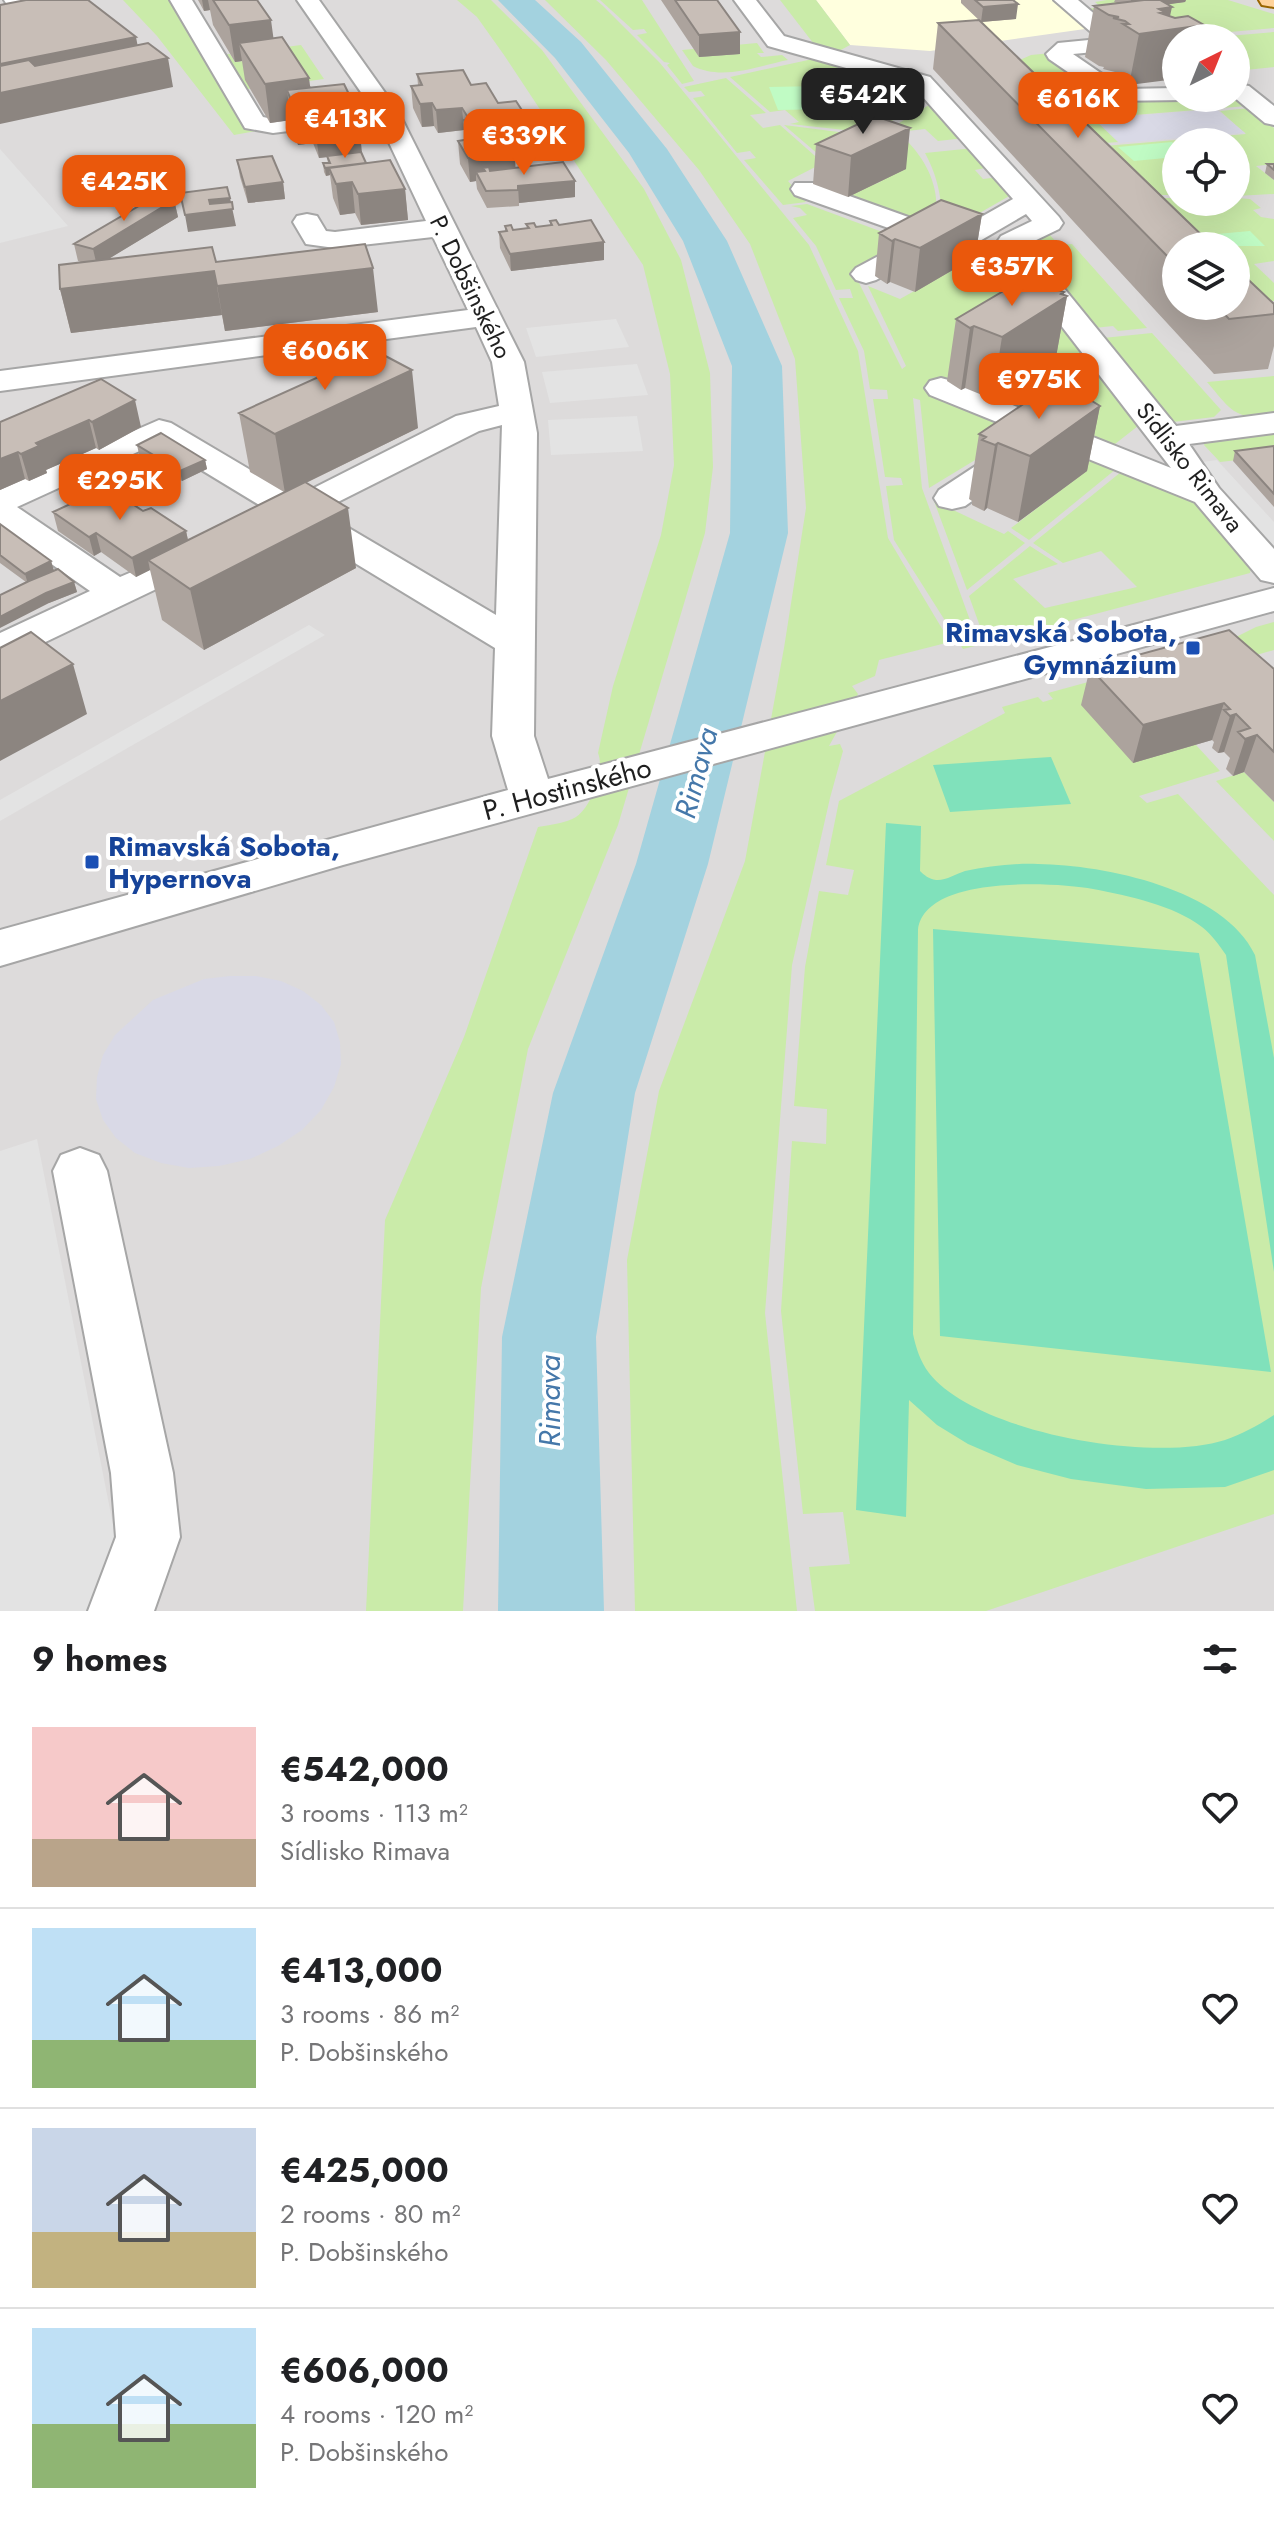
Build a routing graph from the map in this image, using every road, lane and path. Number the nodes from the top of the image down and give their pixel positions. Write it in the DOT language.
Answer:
graph roads {
  1 [pos="181,0"];
  2 [pos="308,0"];
  3 [pos="745,0"];
  4 [pos="1065,0"];
  5 [pos="1261,74"];
  6 [pos="1250,80"];
  7 [pos="1162,95"];
  8 [pos="1250,97"];
  9 [pos="386,111"];
  10 [pos="1274,118"];
  11 [pos="804,189"];
  12 [pos="1028,202"];
  13 [pos="307,222"];
  14 [pos="442,227"];
  15 [pos="945,240"];
  16 [pos="866,274"];
  17 [pos="1036,274"];
  18 [pos="486,317"];
  19 [pos="0,381"];
  20 [pos="941,388"];
  21 [pos="518,412"];
  22 [pos="1274,423"];
  23 [pos="1049,431"];
  24 [pos="1167,437"];
  25 [pos="1207,495"];
  26 [pos="952,498"];
  27 [pos="0,502"];
  28 [pos="304,508"];
  29 [pos="0,512"];
  30 [pos="1274,572"];
  31 [pos="118,593"];
  32 [pos="1274,599"];
  33 [pos="515,643"];
  34 [pos="0,648"];
  35 [pos="550,794"];
  36 [pos="0,948"];
  37 [pos="80,1171"];
  38 [pos="121,1611"];
  1 -- 9 [label="street"];
  2 -- 9 [label="street, P. Dobšinského"];
  3 -- 12 [label="street, Sídlisko Rimava"];
  4 -- 7 [label="street"];
  5 -- 6 [label="street"];
  8 -- 10 [label="street"];
  9 -- 14 [label="street, P. Dobšinského"];
  11 -- 15 [label="street"];
  12 -- 15 [label="street"];
  12 -- 17 [label="street, Sídlisko Rimava"];
  13 -- 14 [label="street"];
  14 -- 18 [label="street, P. Dobšinského"];
  15 -- 16 [label="street"];
  15 -- 17 [label="street"];
  17 -- 24 [label="street, Sídlisko Rimava"];
  18 -- 19 [label="street"];
  18 -- 21 [label="street, P. Dobšinského"];
  20 -- 23 [label="street"];
  21 -- 28 [label="street"];
  21 -- 33 [label="street, P. Dobšinského"];
  22 -- 24 [label="street"];
  23 -- 25 [label="street"];
  23 -- 26 [label="street"];
  24 -- 25 [label="street, Sídlisko Rimava"];
  25 -- 30 [label="street, Sídlisko Rimava"];
  27 -- 28 [label="street"];
  28 -- 31 [label="street"];
  28 -- 33 [label="street"];
  29 -- 31 [label="street"];
  31 -- 34 [label="street"];
  32 -- 35 [label="street, P. Hostinského"];
  33 -- 35 [label="street, P. Dobšinského"];
  35 -- 36 [label="street, P. Hostinského"];
  37 -- 38 [label="street"];
}
